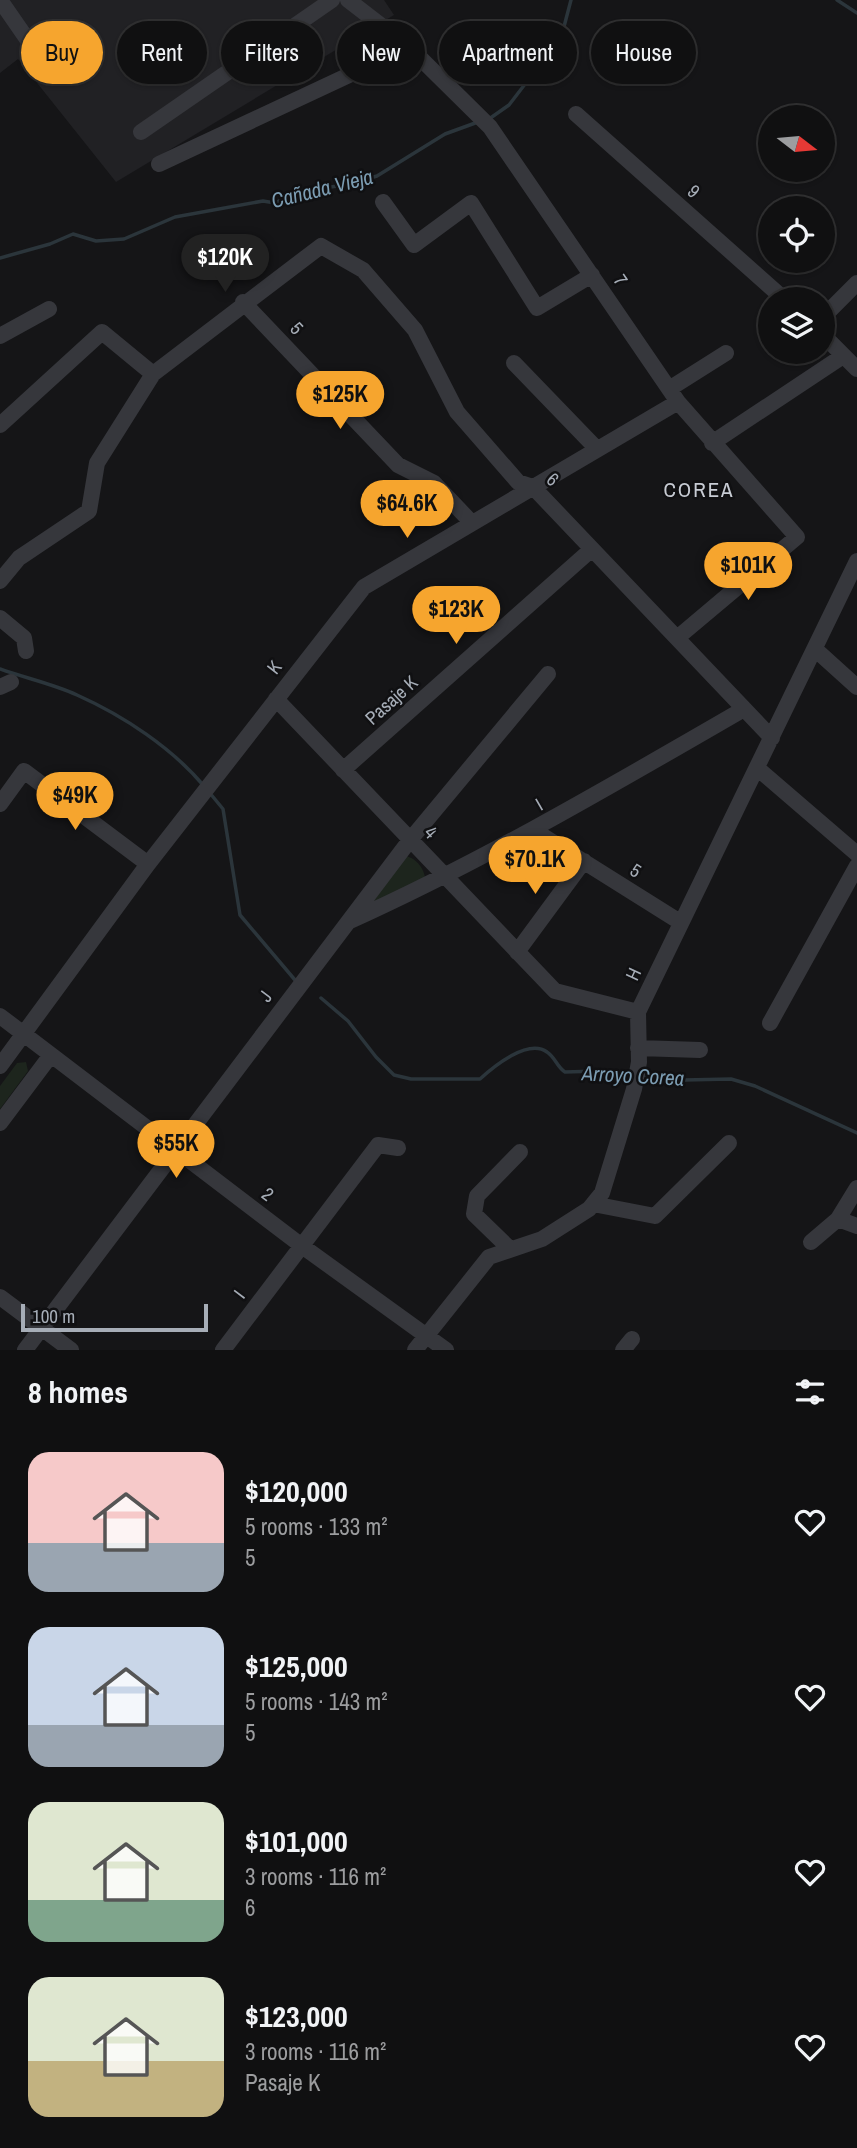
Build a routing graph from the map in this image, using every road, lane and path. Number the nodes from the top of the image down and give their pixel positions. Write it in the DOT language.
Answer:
graph roads {
  1 [pos="0,0"];
  2 [pos="332,0"];
  3 [pos="348,0"];
  4 [pos="375,21"];
  5 [pos="21,30"];
  6 [pos="425,63"];
  7 [pos="337,81"];
  8 [pos="576,114"];
  9 [pos="141,132"];
  10 [pos="159,164"];
  11 [pos="383,202"];
  12 [pos="592,275"];
  13 [pos="857,283"];
  14 [pos="771,287"];
  15 [pos="243,302"];
  16 [pos="835,305"];
  17 [pos="49,309"];
  18 [pos="0,336"];
  19 [pos="835,348"];
  20 [pos="726,353"];
  21 [pos="843,356"];
  22 [pos="514,363"];
  23 [pos="857,369"];
  24 [pos="153,374"];
  25 [pos="673,395"];
  26 [pos="0,425"];
  27 [pos="712,443"];
  28 [pos="597,449"];
  29 [pos="534,487"];
  30 [pos="472,523"];
  31 [pos="592,549"];
  32 [pos="857,561"];
  33 [pos="0,581"];
  34 [pos="0,618"];
  35 [pos="677,638"];
  36 [pos="816,650"];
  37 [pos="26,651"];
  38 [pos="548,674"];
  39 [pos="857,687"];
  40 [pos="276,699"];
  41 [pos="744,709"];
  42 [pos="772,738"];
  43 [pos="757,768"];
  44 [pos="343,770"];
  45 [pos="0,804"];
  46 [pos="535,831"];
  47 [pos="410,840"];
  48 [pos="857,854"];
  49 [pos="584,861"];
  50 [pos="148,864"];
  51 [pos="857,866"];
  52 [pos="444,878"];
  53 [pos="348,922"];
  54 [pos="680,922"];
  55 [pos="517,952"];
  56 [pos="638,1012"];
  57 [pos="0,1016"];
  58 [pos="770,1023"];
  59 [pos="23,1034"];
  60 [pos="700,1050"];
  61 [pos="51,1055"];
  62 [pos="638,1055"];
  63 [pos="0,1066"];
  64 [pos="0,1123"];
  65 [pos="729,1143"];
  66 [pos="398,1148"];
  67 [pos="176,1149"];
  68 [pos="520,1152"];
  69 [pos="857,1188"];
  70 [pos="593,1204"];
  71 [pos="838,1219"];
  72 [pos="857,1226"];
  73 [pos="811,1242"];
  74 [pos="302,1246"];
  75 [pos="509,1248"];
  76 [pos="0,1297"];
  77 [pos="42,1328"];
  78 [pos="426,1335"];
  79 [pos="25,1350"];
  80 [pos="71,1350"];
  81 [pos="223,1350"];
  82 [pos="415,1350"];
  83 [pos="446,1350"];
  1 -- 5 [label="street"];
  2 -- 9 [label="street"];
  3 -- 4 [label="street, 7"];
  6 -- 12 [label="street, 7"];
  7 -- 10 [label="street"];
  8 -- 14 [label="street, 9"];
  11 -- 12 [label="street"];
  12 -- 25 [label="street, 7"];
  13 -- 16 [label="street"];
  15 -- 24 [label="street"];
  15 -- 29 [label="street, 6"];
  15 -- 30 [label="street, 5"];
  17 -- 18 [label="street"];
  19 -- 21 [label="street"];
  20 -- 25 [label="street, K"];
  21 -- 23 [label="street"];
  21 -- 27 [label="street"];
  22 -- 28 [label="street"];
  24 -- 26 [label="street"];
  24 -- 33 [label="street"];
  25 -- 27 [label="street, 7"];
  25 -- 28 [label="street, K"];
  27 -- 35 [label="street, 7"];
  28 -- 29 [label="street, K"];
  29 -- 30 [label="street, K"];
  29 -- 31 [label="street, 6"];
  30 -- 40 [label="street, K"];
  31 -- 35 [label="street, 6"];
  31 -- 44 [label="street, Pasaje K"];
  32 -- 36 [label="street, H"];
  34 -- 37 [label="street"];
  35 -- 41 [label="street, 6"];
  36 -- 39 [label="street"];
  36 -- 42 [label="street, H"];
  38 -- 47 [label="street, J"];
  40 -- 44 [label="street, 4"];
  40 -- 50 [label="street, K"];
  41 -- 42 [label="street, 6"];
  41 -- 46 [label="street, I"];
  42 -- 43 [label="street, H"];
  43 -- 48 [label="street"];
  43 -- 54 [label="street, H"];
  44 -- 47 [label="street, 4"];
  45 -- 50 [label="street"];
  46 -- 49 [label="street, 5"];
  46 -- 52 [label="street, I"];
  47 -- 52 [label="street, 4"];
  47 -- 53 [label="street, J"];
  49 -- 54 [label="street, 5"];
  49 -- 55 [label="street"];
  50 -- 59 [label="street, K"];
  51 -- 58 [label="street"];
  52 -- 53 [label="street, I"];
  52 -- 55 [label="street, 4"];
  53 -- 67 [label="street, J"];
  54 -- 56 [label="street, H"];
  55 -- 56 [label="street, 4"];
  56 -- 62 [label="street, H"];
  57 -- 59 [label="street, 2"];
  59 -- 61 [label="street, 2"];
  59 -- 63 [label="street, K"];
  60 -- 62 [label="street"];
  61 -- 64 [label="street"];
  61 -- 67 [label="street, 2"];
  62 -- 70 [label="street, H"];
  65 -- 70 [label="street"];
  66 -- 74 [label="street, I"];
  67 -- 74 [label="street, 2"];
  67 -- 77 [label="street, J"];
  68 -- 75 [label="street"];
  69 -- 71 [label="street"];
  70 -- 75 [label="street, H"];
  71 -- 72 [label="street"];
  71 -- 73 [label="street"];
  74 -- 78 [label="street, 2"];
  74 -- 81 [label="street, I"];
  75 -- 78 [label="street, H"];
  76 -- 77 [label="street"];
  77 -- 79 [label="street, J"];
  77 -- 80 [label="street"];
  78 -- 82 [label="street, H"];
  78 -- 83 [label="street, 2"];
}
